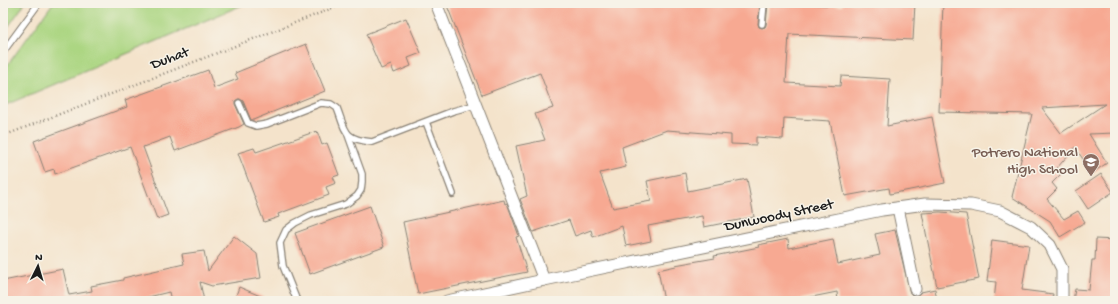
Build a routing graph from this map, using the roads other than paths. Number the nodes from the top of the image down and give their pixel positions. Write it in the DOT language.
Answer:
graph roads {
  1 [pos="39,3"];
  2 [pos="436,3"];
  3 [pos="764,3"];
  4 [pos="762,24"];
  5 [pos="3,52"];
  6 [pos="239,103"];
  7 [pos="475,104"];
  8 [pos="426,122"];
  9 [pos="347,133"];
  10 [pos="453,194"];
  11 [pos="898,208"];
  12 [pos="544,280"];
  13 [pos="915,289"];
  14 [pos="297,301"];
  15 [pos="447,301"];
  16 [pos="1062,301"];
  1 -- 5 [label="lane"];
  2 -- 7 [label="street"];
  3 -- 4 [label="lane"];
  6 -- 9 [label="lane"];
  7 -- 8 [label="lane"];
  7 -- 12 [label="street"];
  8 -- 9 [label="lane"];
  8 -- 10 [label="lane"];
  9 -- 14 [label="lane"];
  11 -- 12 [label="street, Dunwoody Street"];
  11 -- 13 [label="street"];
  11 -- 16 [label="street, Dunwoody Street"];
  12 -- 15 [label="street, Dunwoody Street"];
}
